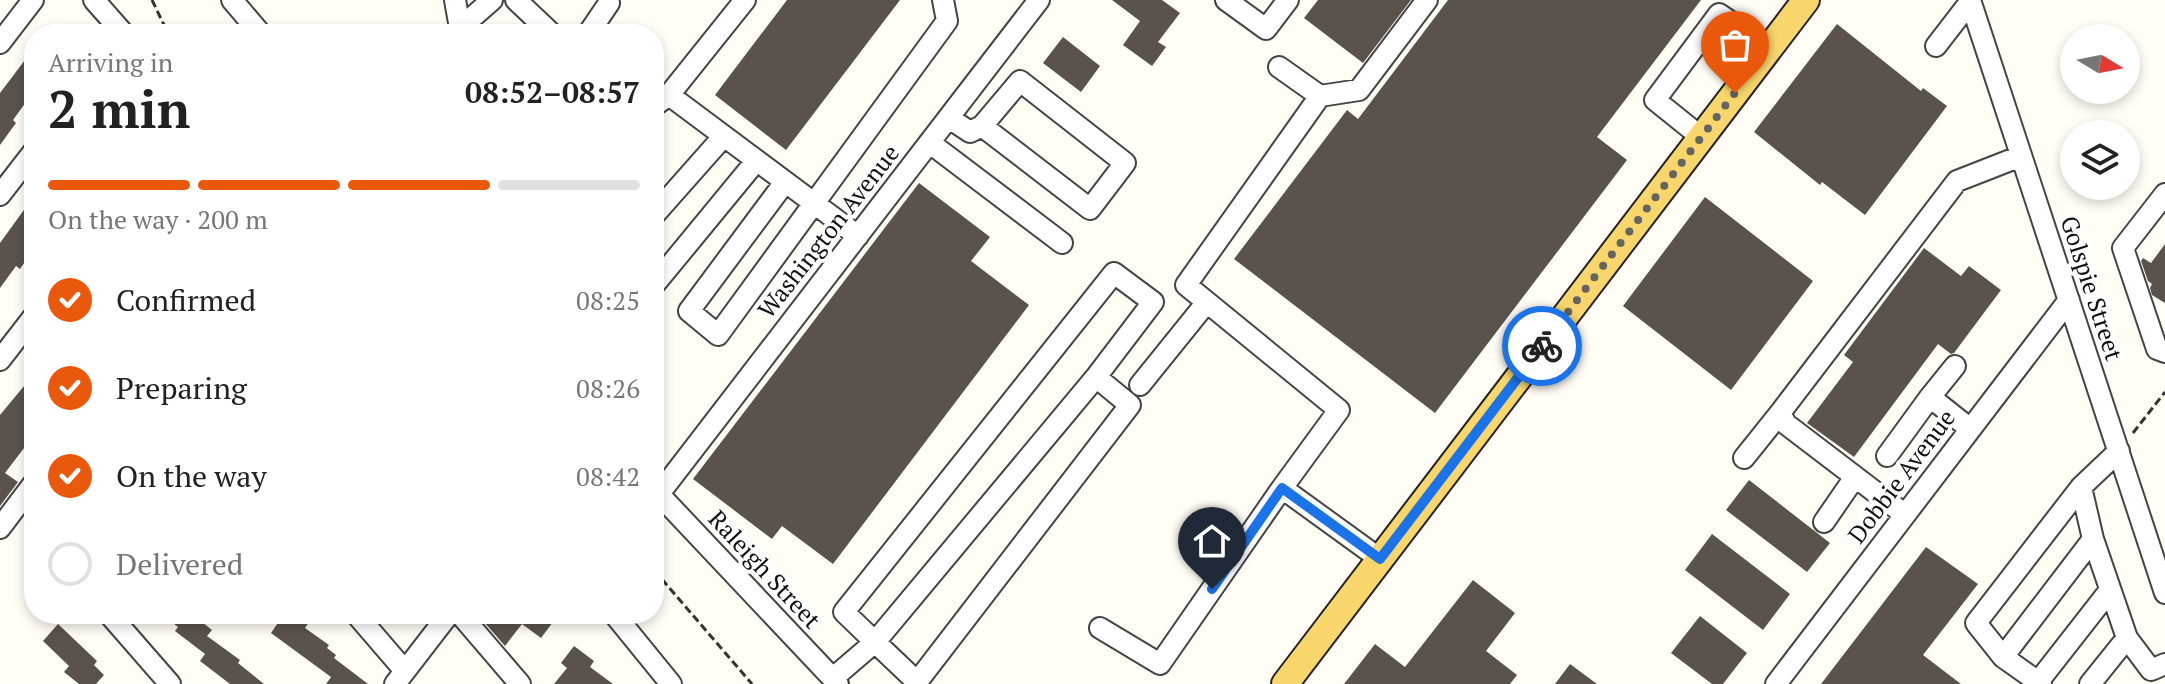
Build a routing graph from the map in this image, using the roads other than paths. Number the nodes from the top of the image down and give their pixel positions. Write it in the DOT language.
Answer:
graph roads {
  1 [pos="33,0"];
  2 [pos="94,0"];
  3 [pos="232,0"];
  4 [pos="455,0"];
  5 [pos="492,0"];
  6 [pos="516,0"];
  7 [pos="745,0"];
  8 [pos="943,0"];
  9 [pos="1039,0"];
  10 [pos="1226,0"];
  11 [pos="1288,0"];
  12 [pos="1427,0"];
  13 [pos="1806,0"];
  14 [pos="1970,1"];
  15 [pos="609,3"];
  16 [pos="114,24"];
  17 [pos="252,24"];
  18 [pos="460,24"];
  19 [pos="468,24"];
  20 [pos="541,24"];
  21 [pos="595,24"];
  22 [pos="0,43"];
  23 [pos="1936,46"];
  24 [pos="1769,48"];
  25 [pos="1279,67"];
  26 [pos="664,96"];
  27 [pos="1320,96"];
  28 [pos="664,102"];
  29 [pos="949,118"];
  30 [pos="982,126"];
  31 [pos="723,137"];
  32 [pos="1701,137"];
  33 [pos="930,143"];
  34 [pos="2021,156"];
  35 [pos="756,161"];
  36 [pos="24,162"];
  37 [pos="785,182"];
  38 [pos="3,186"];
  39 [pos="2165,194"];
  40 [pos="813,203"];
  41 [pos="664,204"];
  42 [pos="858,236"];
  43 [pos="1062,243"];
  44 [pos="664,273"];
  45 [pos="2069,300"];
  46 [pos="1207,302"];
  47 [pos="24,329"];
  48 [pos="2165,352"];
  49 [pos="0,360"];
  50 [pos="1955,366"];
  51 [pos="1096,377"];
  52 [pos="1140,385"];
  53 [pos="1930,397"];
  54 [pos="1780,413"];
  55 [pos="1969,428"];
  56 [pos="2119,451"];
  57 [pos="1887,456"];
  58 [pos="1744,458"];
  59 [pos="1855,477"];
  60 [pos="664,482"];
  61 [pos="2081,487"];
  62 [pos="1282,488"];
  63 [pos="24,496"];
  64 [pos="664,500"];
  65 [pos="1904,514"];
  66 [pos="1824,522"];
  67 [pos="0,528"];
  68 [pos="2093,539"];
  69 [pos="1380,559"];
  70 [pos="2110,590"];
  71 [pos="2165,593"];
  72 [pos="118,624"];
  73 [pos="363,624"];
  74 [pos="441,624"];
  75 [pos="469,624"];
  76 [pos="621,624"];
  77 [pos="1100,628"];
  78 [pos="2127,638"];
  79 [pos="875,642"];
  80 [pos="2003,657"];
  81 [pos="2152,672"];
  82 [pos="400,678"];
  83 [pos="661,680"];
  84 [pos="835,681"];
  85 [pos="2040,683"];
  86 [pos="170,684"];
  87 [pos="520,684"];
  88 [pos="1285,684"];
  89 [pos="1776,684"];
  90 [pos="2090,684"];
  1 -- 22 [label="street"];
  2 -- 16 [label="street"];
  3 -- 17 [label="street"];
  4 -- 18 [label="street"];
  5 -- 19 [label="street"];
  6 -- 20 [label="street"];
  7 -- 26 [label="street"];
  8 -- 40 [label="street"];
  9 -- 29 [label="street, Washington Avenue"];
  10 -- 11 [label="street"];
  12 -- 27 [label="street"];
  13 -- 24 [label="main road"];
  14 -- 23 [label="street"];
  14 -- 34 [label="street, Golspie Street"];
  15 -- 21 [label="street"];
  24 -- 32 [label="main road"];
  24 -- 32 [label="street"];
  25 -- 27 [label="street"];
  27 -- 46 [label="street"];
  28 -- 31 [label="street"];
  29 -- 30 [label="street"];
  29 -- 33 [label="street, Washington Avenue"];
  30 -- 30 [label="street"];
  31 -- 35 [label="street"];
  31 -- 41 [label="street"];
  32 -- 69 [label="main road"];
  33 -- 42 [label="street, Washington Avenue"];
  33 -- 43 [label="street"];
  34 -- 45 [label="street, Golspie Street"];
  34 -- 54 [label="street"];
  35 -- 37 [label="street"];
  35 -- 44 [label="street"];
  36 -- 38 [label="street"];
  37 -- 40 [label="street"];
  37 -- 40 [label="street"];
  39 -- 48 [label="street"];
  40 -- 42 [label="street"];
  42 -- 60 [label="street, Washington Avenue"];
  45 -- 55 [label="street, Dobbie Avenue"];
  45 -- 56 [label="street, Golspie Street"];
  46 -- 52 [label="street"];
  46 -- 62 [label="street"];
  47 -- 49 [label="street"];
  50 -- 53 [label="street"];
  51 -- 79 [label="street"];
  51 -- 79 [label="street"];
  51 -- 79 [label="street"];
  53 -- 55 [label="street"];
  53 -- 57 [label="street"];
  54 -- 58 [label="street"];
  54 -- 59 [label="street"];
  55 -- 65 [label="street, Dobbie Avenue"];
  56 -- 61 [label="street"];
  56 -- 71 [label="street, Golspie Street"];
  59 -- 65 [label="street"];
  59 -- 66 [label="street"];
  61 -- 68 [label="street"];
  61 -- 80 [label="street"];
  62 -- 69 [label="street"];
  62 -- 77 [label="street"];
  63 -- 67 [label="street"];
  64 -- 84 [label="street, Raleigh Street"];
  65 -- 89 [label="street, Dobbie Avenue"];
  68 -- 70 [label="street"];
  68 -- 80 [label="street"];
  69 -- 88 [label="main road"];
  70 -- 78 [label="street"];
  70 -- 85 [label="street"];
  72 -- 86 [label="street"];
  73 -- 82 [label="street"];
  74 -- 82 [label="street"];
  75 -- 87 [label="street"];
  76 -- 83 [label="street"];
  78 -- 81 [label="street"];
  78 -- 90 [label="street"];
  79 -- 84 [label="street"];
  80 -- 85 [label="street"];
}
